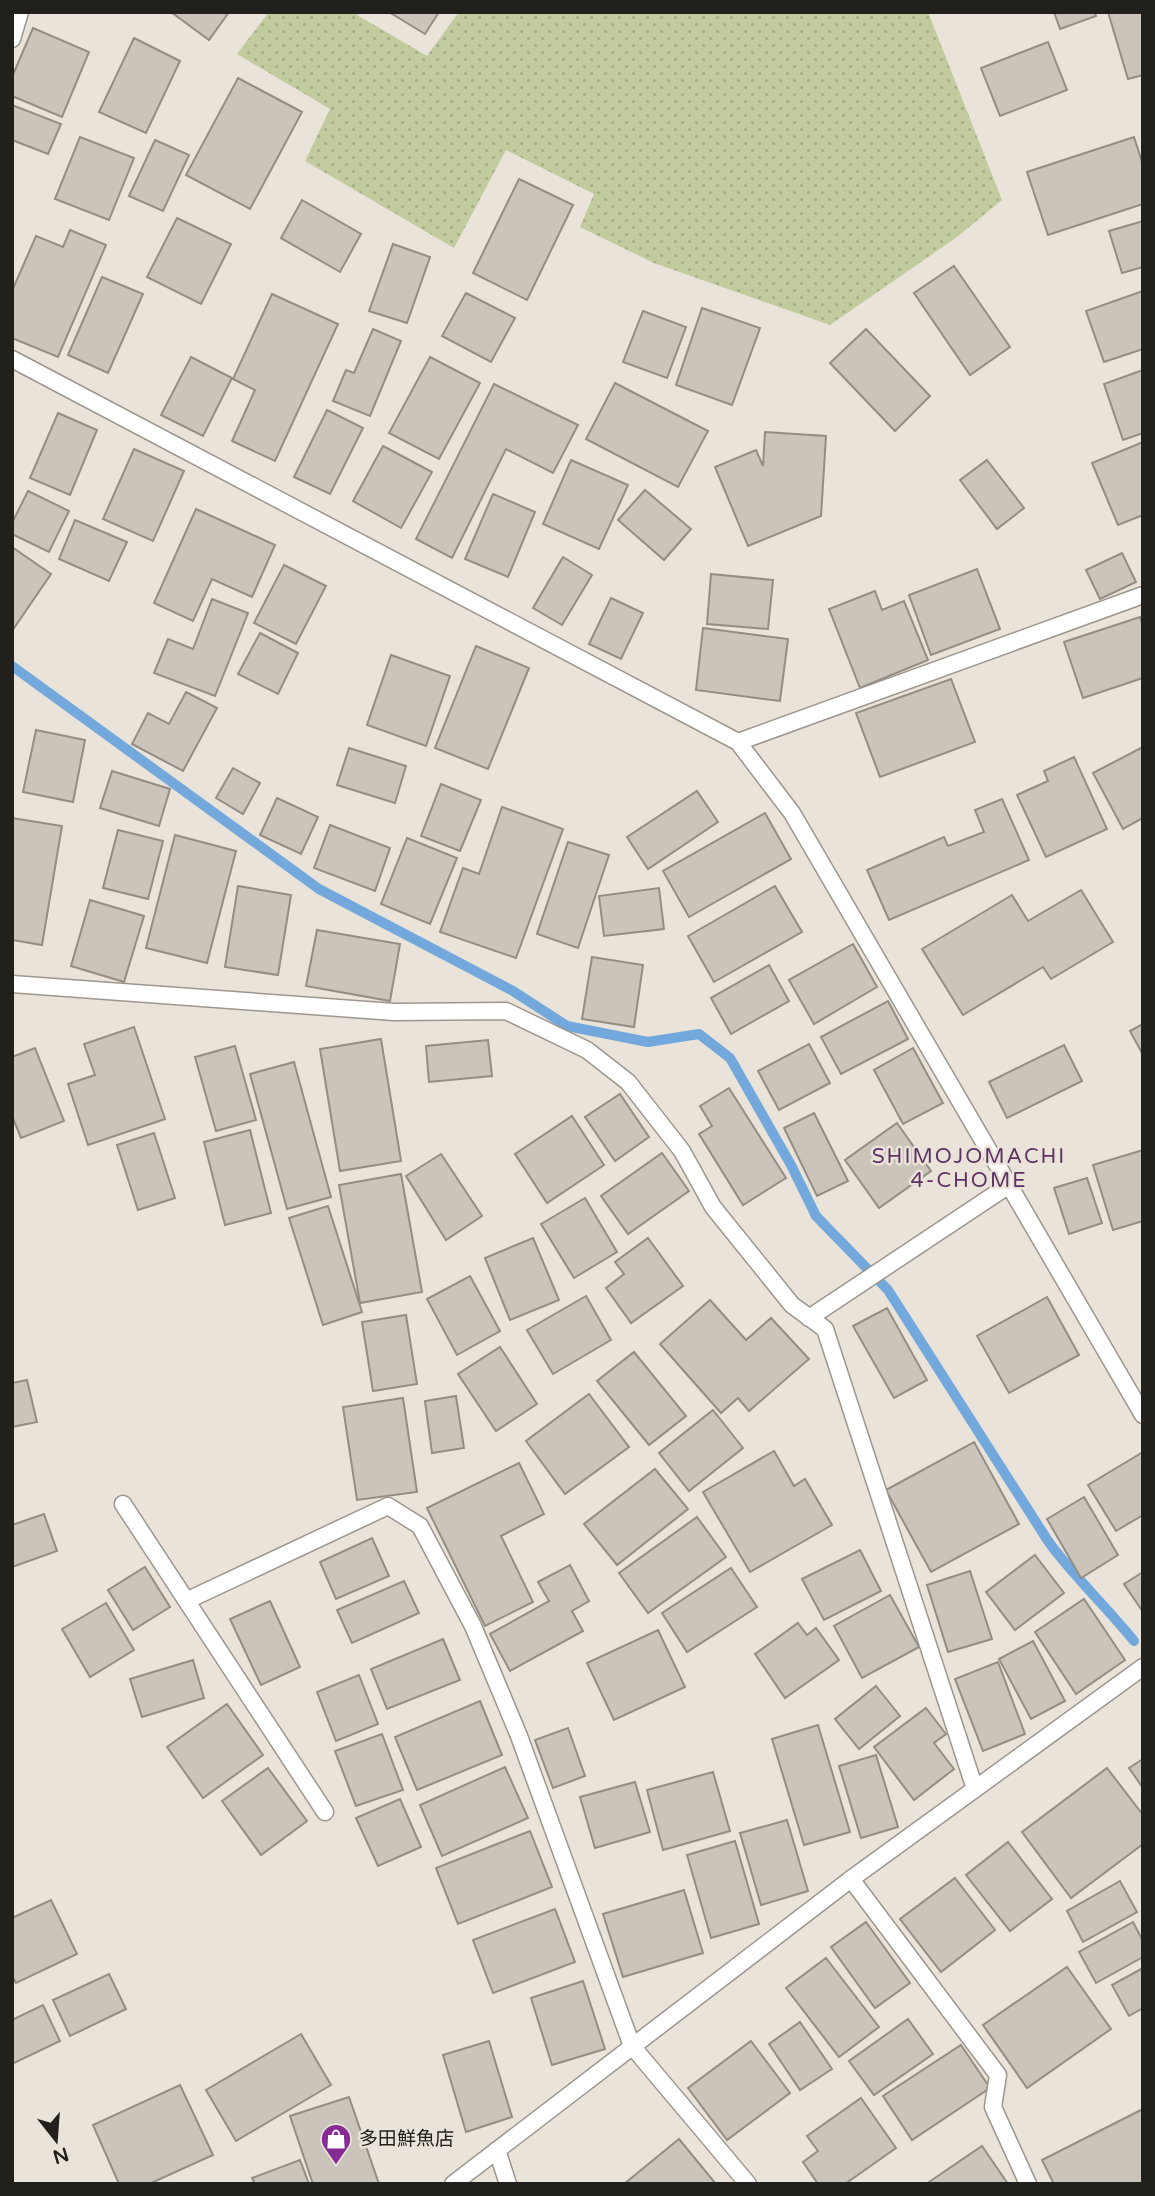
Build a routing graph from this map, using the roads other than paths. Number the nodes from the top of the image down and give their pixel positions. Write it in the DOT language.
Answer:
graph roads {
  1 [pos="20,12"];
  2 [pos="12,39"];
  3 [pos="12,359"];
  4 [pos="1143,595"];
  5 [pos="738,742"];
  6 [pos="12,984"];
  7 [pos="1009,1185"];
  8 [pos="809,1318"];
  9 [pos="1143,1415"];
  10 [pos="122,1504"];
  11 [pos="188,1600"];
  12 [pos="1143,1667"];
  13 [pos="975,1789"];
  14 [pos="325,1811"];
  15 [pos="852,1879"];
  16 [pos="632,2046"];
  17 [pos="497,2150"];
  18 [pos="453,2184"];
  19 [pos="508,2184"];
  20 [pos="748,2184"];
  21 [pos="1028,2184"];
  1 -- 2 [label="lane"];
  3 -- 5 [label="lane"];
  4 -- 5 [label="lane"];
  5 -- 7 [label="lane"];
  6 -- 8 [label="lane"];
  7 -- 8 [label="lane"];
  7 -- 9 [label="lane"];
  8 -- 13 [label="lane"];
  10 -- 11 [label="lane"];
  11 -- 14 [label="lane"];
  11 -- 16 [label="lane"];
  12 -- 13 [label="lane"];
  13 -- 15 [label="lane"];
  15 -- 16 [label="lane"];
  15 -- 21 [label="lane"];
  16 -- 17 [label="lane"];
  16 -- 20 [label="lane"];
  17 -- 18 [label="lane"];
  17 -- 19 [label="lane"];
}
